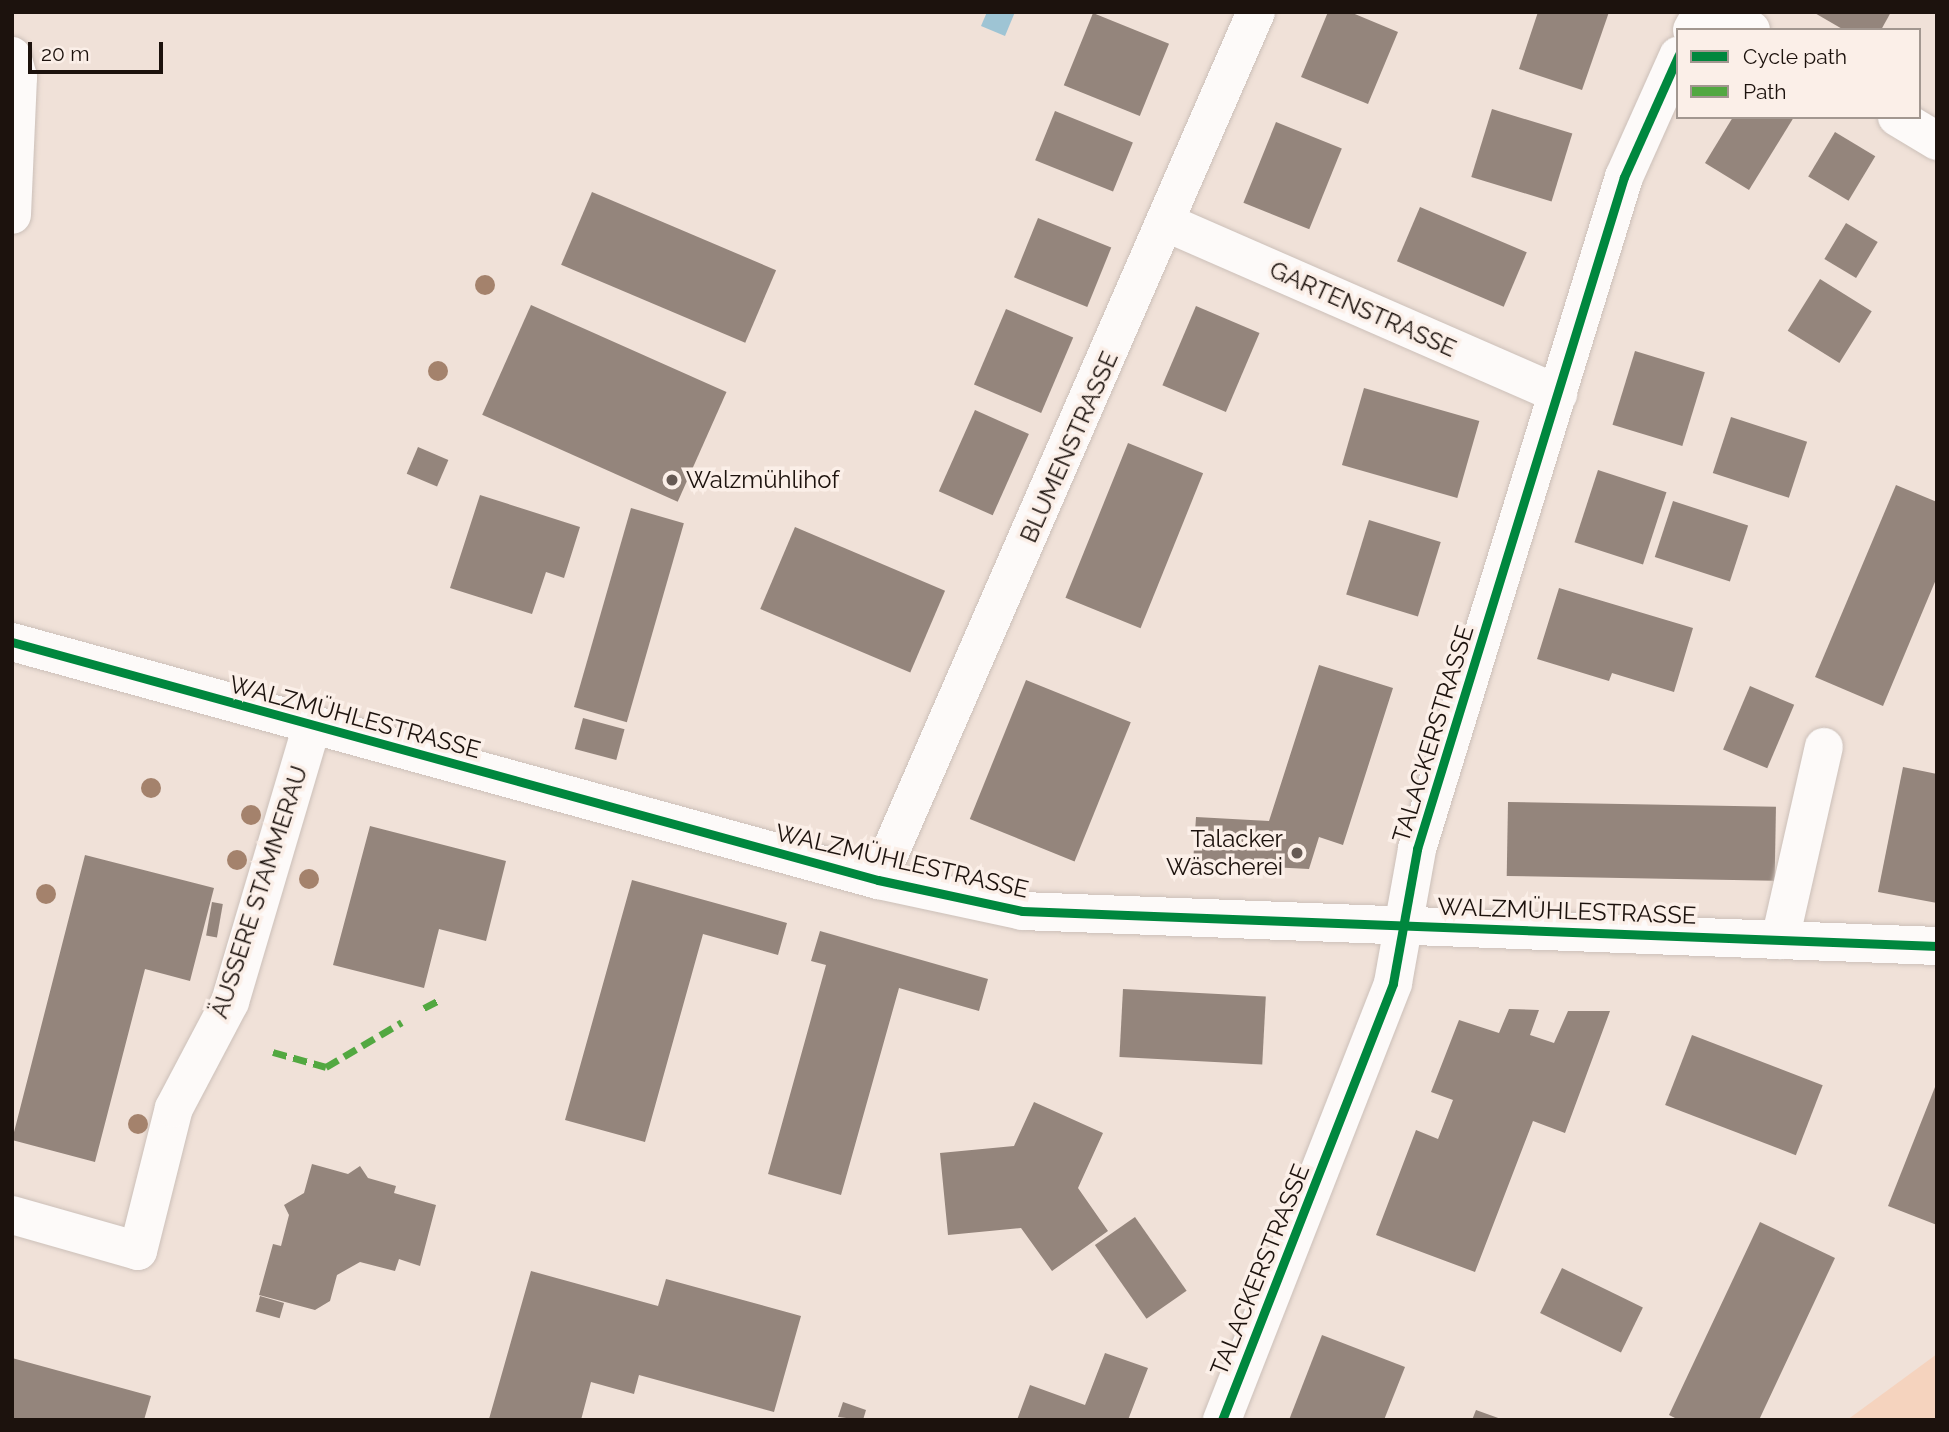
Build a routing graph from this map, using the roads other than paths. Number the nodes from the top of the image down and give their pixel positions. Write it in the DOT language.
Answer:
graph roads {
  1 [pos="1256,12"];
  2 [pos="1702,12"];
  3 [pos="1721,12"];
  4 [pos="1693,28"];
  5 [pos="1748,28"];
  6 [pos="12,57"];
  7 [pos="1676,60"];
  8 [pos="1900,119"];
  9 [pos="1937,141"];
  10 [pos="12,215"];
  11 [pos="1167,223"];
  12 [pos="1558,394"];
  13 [pos="12,642"];
  14 [pos="312,725"];
  15 [pos="1825,747"];
  16 [pos="878,880"];
  17 [pos="1400,923"];
  18 [pos="1780,940"];
  19 [pos="1937,946"];
  20 [pos="12,1215"];
  21 [pos="1222,1420"];
  1 -- 11 [label="street, BLUMENSTRASSE"];
  2 -- 4 [label="street"];
  3 -- 5 [label="street"];
  6 -- 10 [label="street"];
  7 -- 12 [label="street, TALACKERSTRASSE"];
  8 -- 9 [label="street"];
  11 -- 12 [label="street, GARTENSTRASSE"];
  11 -- 16 [label="street, BLUMENSTRASSE"];
  12 -- 17 [label="street, TALACKERSTRASSE"];
  13 -- 14 [label="street, WALZMÜHLESTRASSE"];
  14 -- 16 [label="street, WALZMÜHLESTRASSE"];
  14 -- 20 [label="street, ÄUSSERE STAMMERAU"];
  15 -- 18 [label="street"];
  16 -- 17 [label="street, WALZMÜHLESTRASSE"];
  17 -- 18 [label="street, WALZMÜHLESTRASSE"];
  17 -- 21 [label="street, TALACKERSTRASSE"];
  18 -- 19 [label="street, WALZMÜHLESTRASSE"];
}
